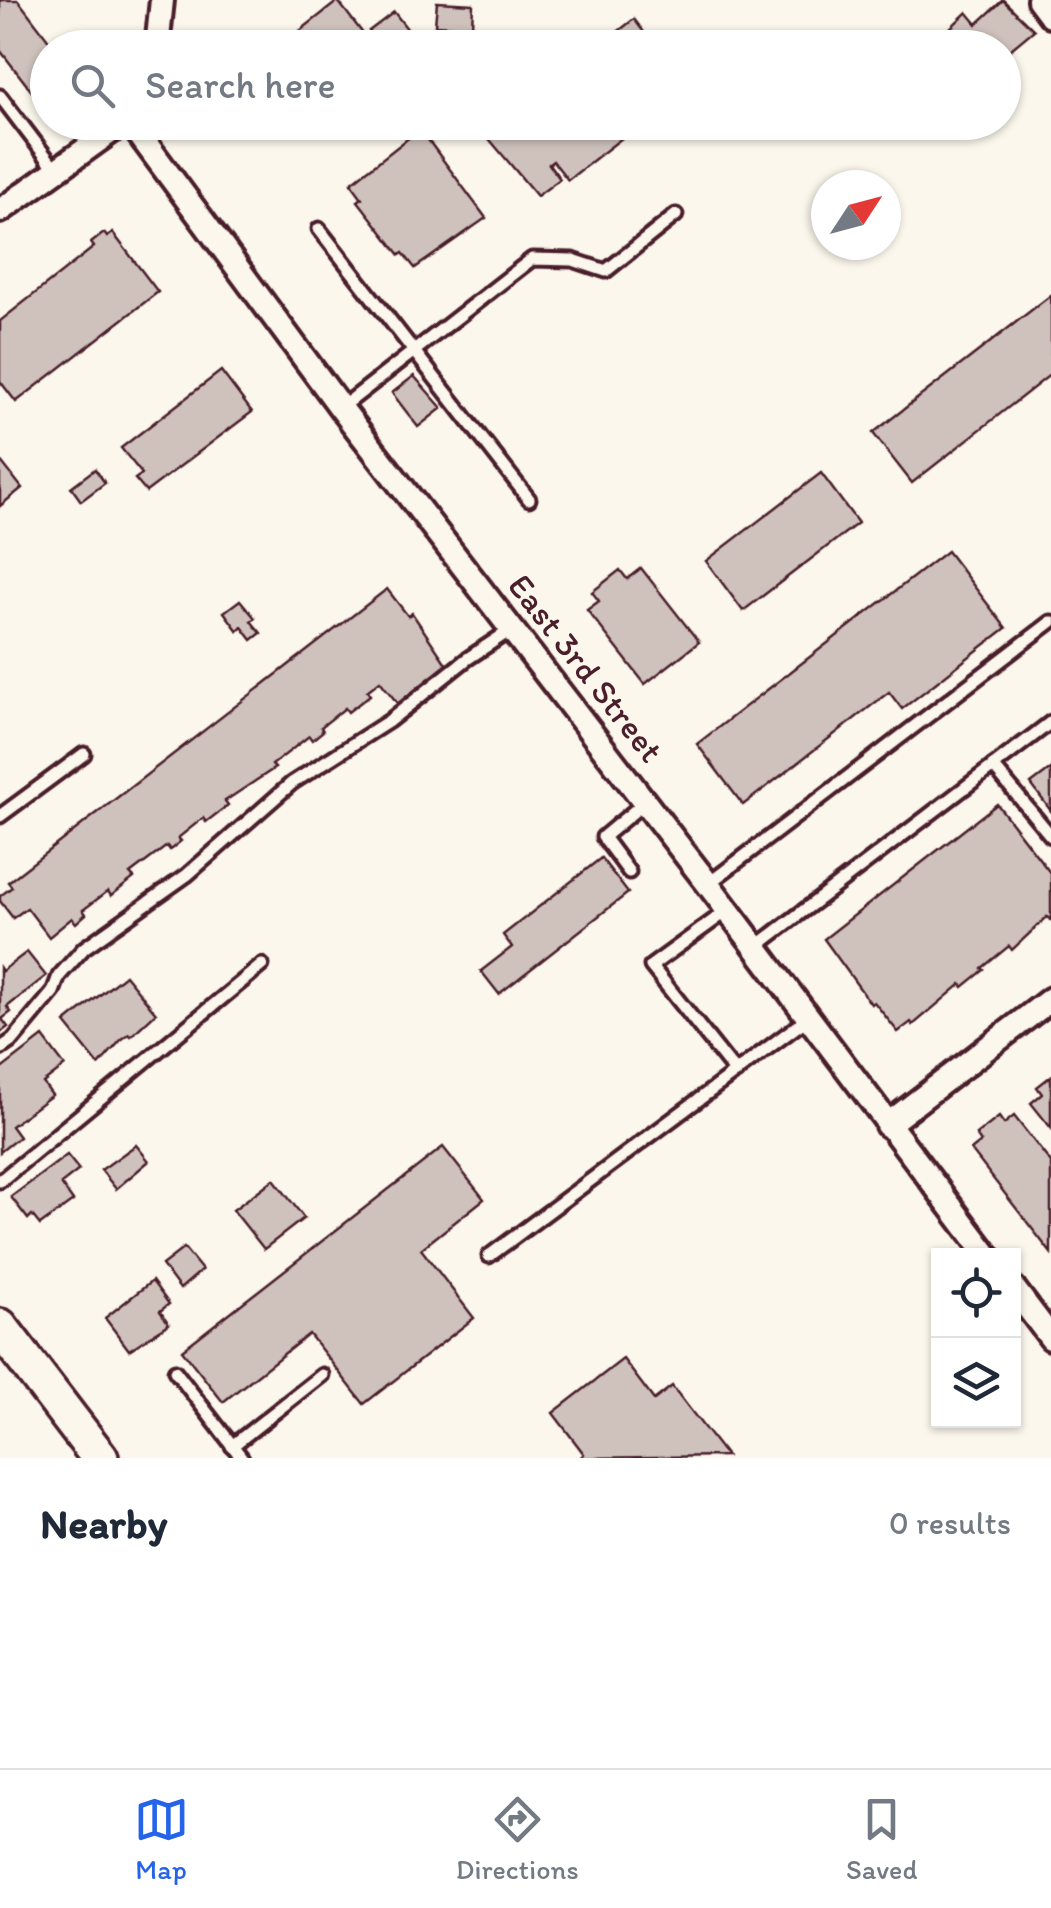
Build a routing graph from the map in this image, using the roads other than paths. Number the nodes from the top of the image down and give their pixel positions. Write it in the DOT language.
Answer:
graph roads {
  1 [pos="162,0"];
  2 [pos="1038,0"];
  3 [pos="1051,16"];
  4 [pos="159,30"];
  5 [pos="0,96"];
  6 [pos="30,135"];
  7 [pos="33,140"];
  8 [pos="101,140"];
  9 [pos="140,140"];
  10 [pos="57,171"];
  11 [pos="0,212"];
  12 [pos="676,215"];
  13 [pos="319,229"];
  14 [pos="415,350"];
  15 [pos="340,408"];
  16 [pos="528,499"];
  17 [pos="1051,622"];
  18 [pos="512,630"];
  19 [pos="1051,722"];
  20 [pos="84,754"];
  21 [pos="993,766"];
  22 [pos="645,802"];
  23 [pos="0,816"];
  24 [pos="1051,836"];
  25 [pos="630,872"];
  26 [pos="708,884"];
  27 [pos="728,910"];
  28 [pos="756,947"];
  29 [pos="262,965"];
  30 [pos="1051,998"];
  31 [pos="808,1018"];
  32 [pos="0,1050"];
  33 [pos="736,1073"];
  34 [pos="887,1125"];
  35 [pos="0,1182"];
  36 [pos="982,1248"];
  37 [pos="489,1256"];
  38 [pos="1021,1298"];
  39 [pos="0,1327"];
  40 [pos="1051,1338"];
  41 [pos="175,1371"];
  42 [pos="322,1375"];
  43 [pos="232,1446"];
  44 [pos="100,1458"];
  45 [pos="242,1458"];
  1 -- 4 [label="street"];
  2 -- 3 [label="street"];
  5 -- 6 [label="lane"];
  7 -- 10 [label="lane"];
  8 -- 10 [label="street"];
  9 -- 15 [label="street, East 3rd Street"];
  10 -- 11 [label="street"];
  12 -- 14 [label="lane"];
  13 -- 14 [label="lane"];
  14 -- 15 [label="lane"];
  14 -- 16 [label="lane"];
  15 -- 18 [label="street, East 3rd Street"];
  17 -- 26 [label="lane"];
  18 -- 22 [label="street, East 3rd Street"];
  18 -- 32 [label="lane"];
  19 -- 21 [label="lane"];
  20 -- 23 [label="lane"];
  21 -- 24 [label="lane"];
  21 -- 28 [label="lane"];
  22 -- 25 [label="lane"];
  22 -- 26 [label="street, East 3rd Street"];
  26 -- 27 [label="street, East 3rd Street"];
  27 -- 28 [label="street, East 3rd Street"];
  27 -- 33 [label="lane"];
  28 -- 31 [label="street, East 3rd Street"];
  29 -- 35 [label="lane"];
  30 -- 34 [label="street"];
  31 -- 33 [label="lane"];
  31 -- 34 [label="street, East 3rd Street"];
  33 -- 37 [label="lane"];
  34 -- 36 [label="street, East 3rd Street"];
  38 -- 40 [label="street"];
  39 -- 44 [label="main road"];
  41 -- 43 [label="lane"];
  42 -- 43 [label="lane"];
  43 -- 45 [label="lane"];
}
